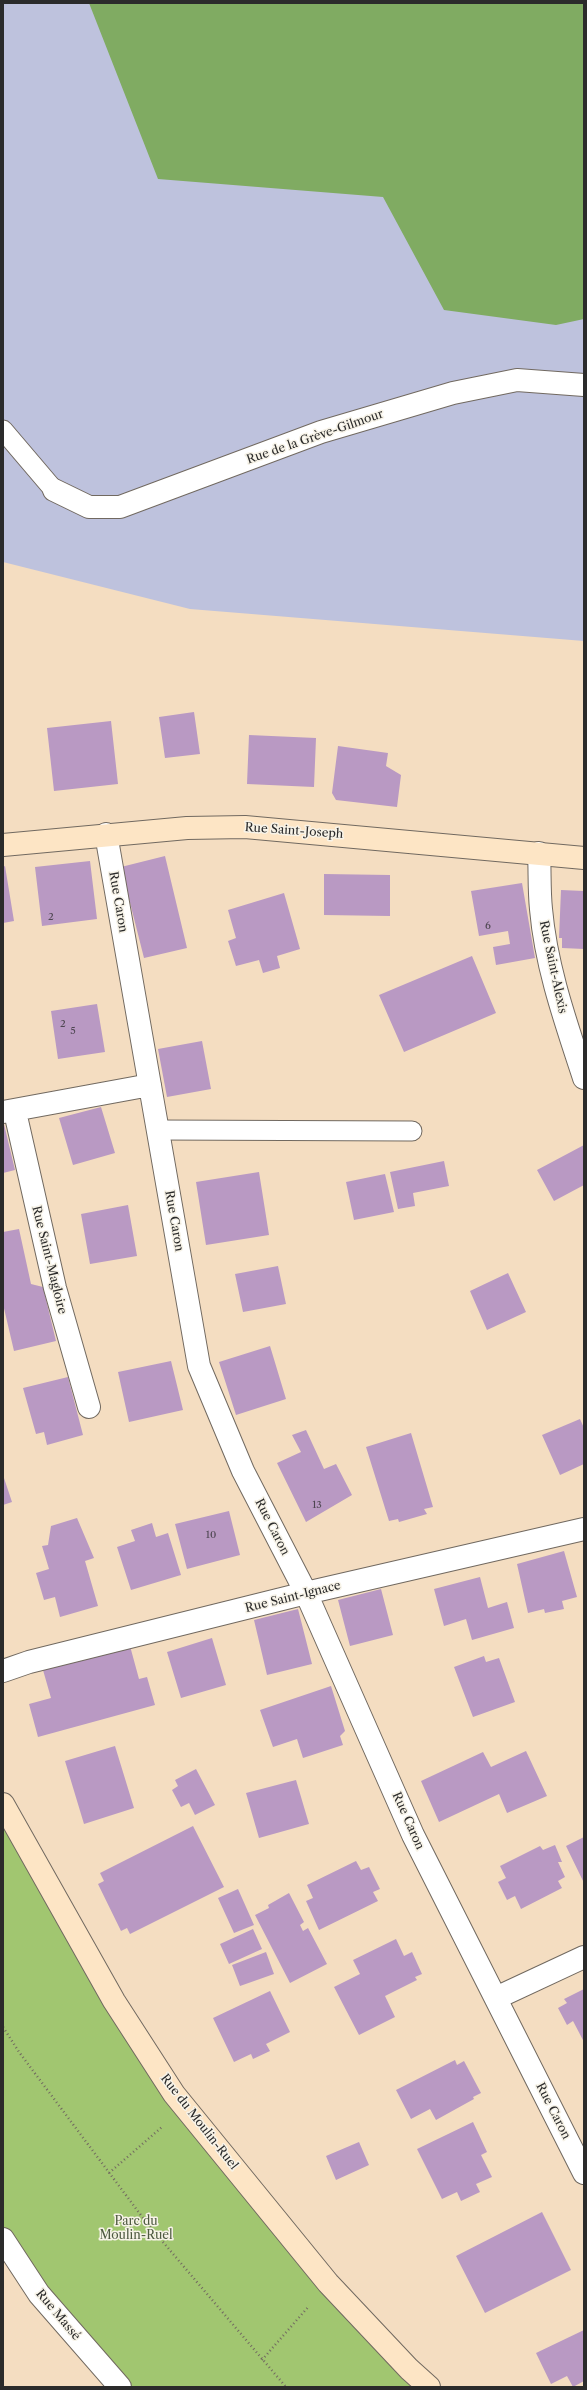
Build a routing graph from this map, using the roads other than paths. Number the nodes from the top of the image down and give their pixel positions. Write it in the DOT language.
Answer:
graph roads {
  1 [pos="584,385"];
  2 [pos="3,430"];
  3 [pos="54,490"];
  4 [pos="106,834"];
  5 [pos="3,845"];
  6 [pos="539,853"];
  7 [pos="584,858"];
  8 [pos="584,1078"];
  9 [pos="150,1084"];
  10 [pos="9,1112"];
  11 [pos="158,1130"];
  12 [pos="412,1131"];
  13 [pos="89,1408"];
  14 [pos="584,1529"];
  15 [pos="306,1593"];
  16 [pos="3,1671"];
  17 [pos="3,1804"];
  18 [pos="584,1956"];
  19 [pos="496,1998"];
  20 [pos="584,2174"];
  21 [pos="3,2239"];
  22 [pos="120,2387"];
  23 [pos="429,2387"];
  1 -- 3 [label="street, Rue de la Grève-Gilmour"];
  2 -- 3 [label="lane"];
  4 -- 5 [label="street, Rue Saint-Joseph"];
  4 -- 6 [label="street, Rue Saint-Joseph"];
  4 -- 9 [label="street, Rue Caron"];
  6 -- 7 [label="street, Rue Saint-Joseph"];
  6 -- 8 [label="street, Rue Saint-Alexis"];
  9 -- 10 [label="street, Rue Saint-Magloire"];
  9 -- 11 [label="street, Rue Caron"];
  10 -- 13 [label="street, Rue Saint-Magloire"];
  11 -- 12 [label="lane"];
  11 -- 15 [label="street, Rue Caron"];
  14 -- 15 [label="street, Rue Saint-Ignace"];
  15 -- 16 [label="street, Rue Saint-Ignace"];
  15 -- 19 [label="street, Rue Caron"];
  17 -- 23 [label="street, Rue du Moulin-Ruel"];
  18 -- 19 [label="street"];
  19 -- 20 [label="street, Rue Caron"];
  21 -- 22 [label="street, Rue Massé"];
}
